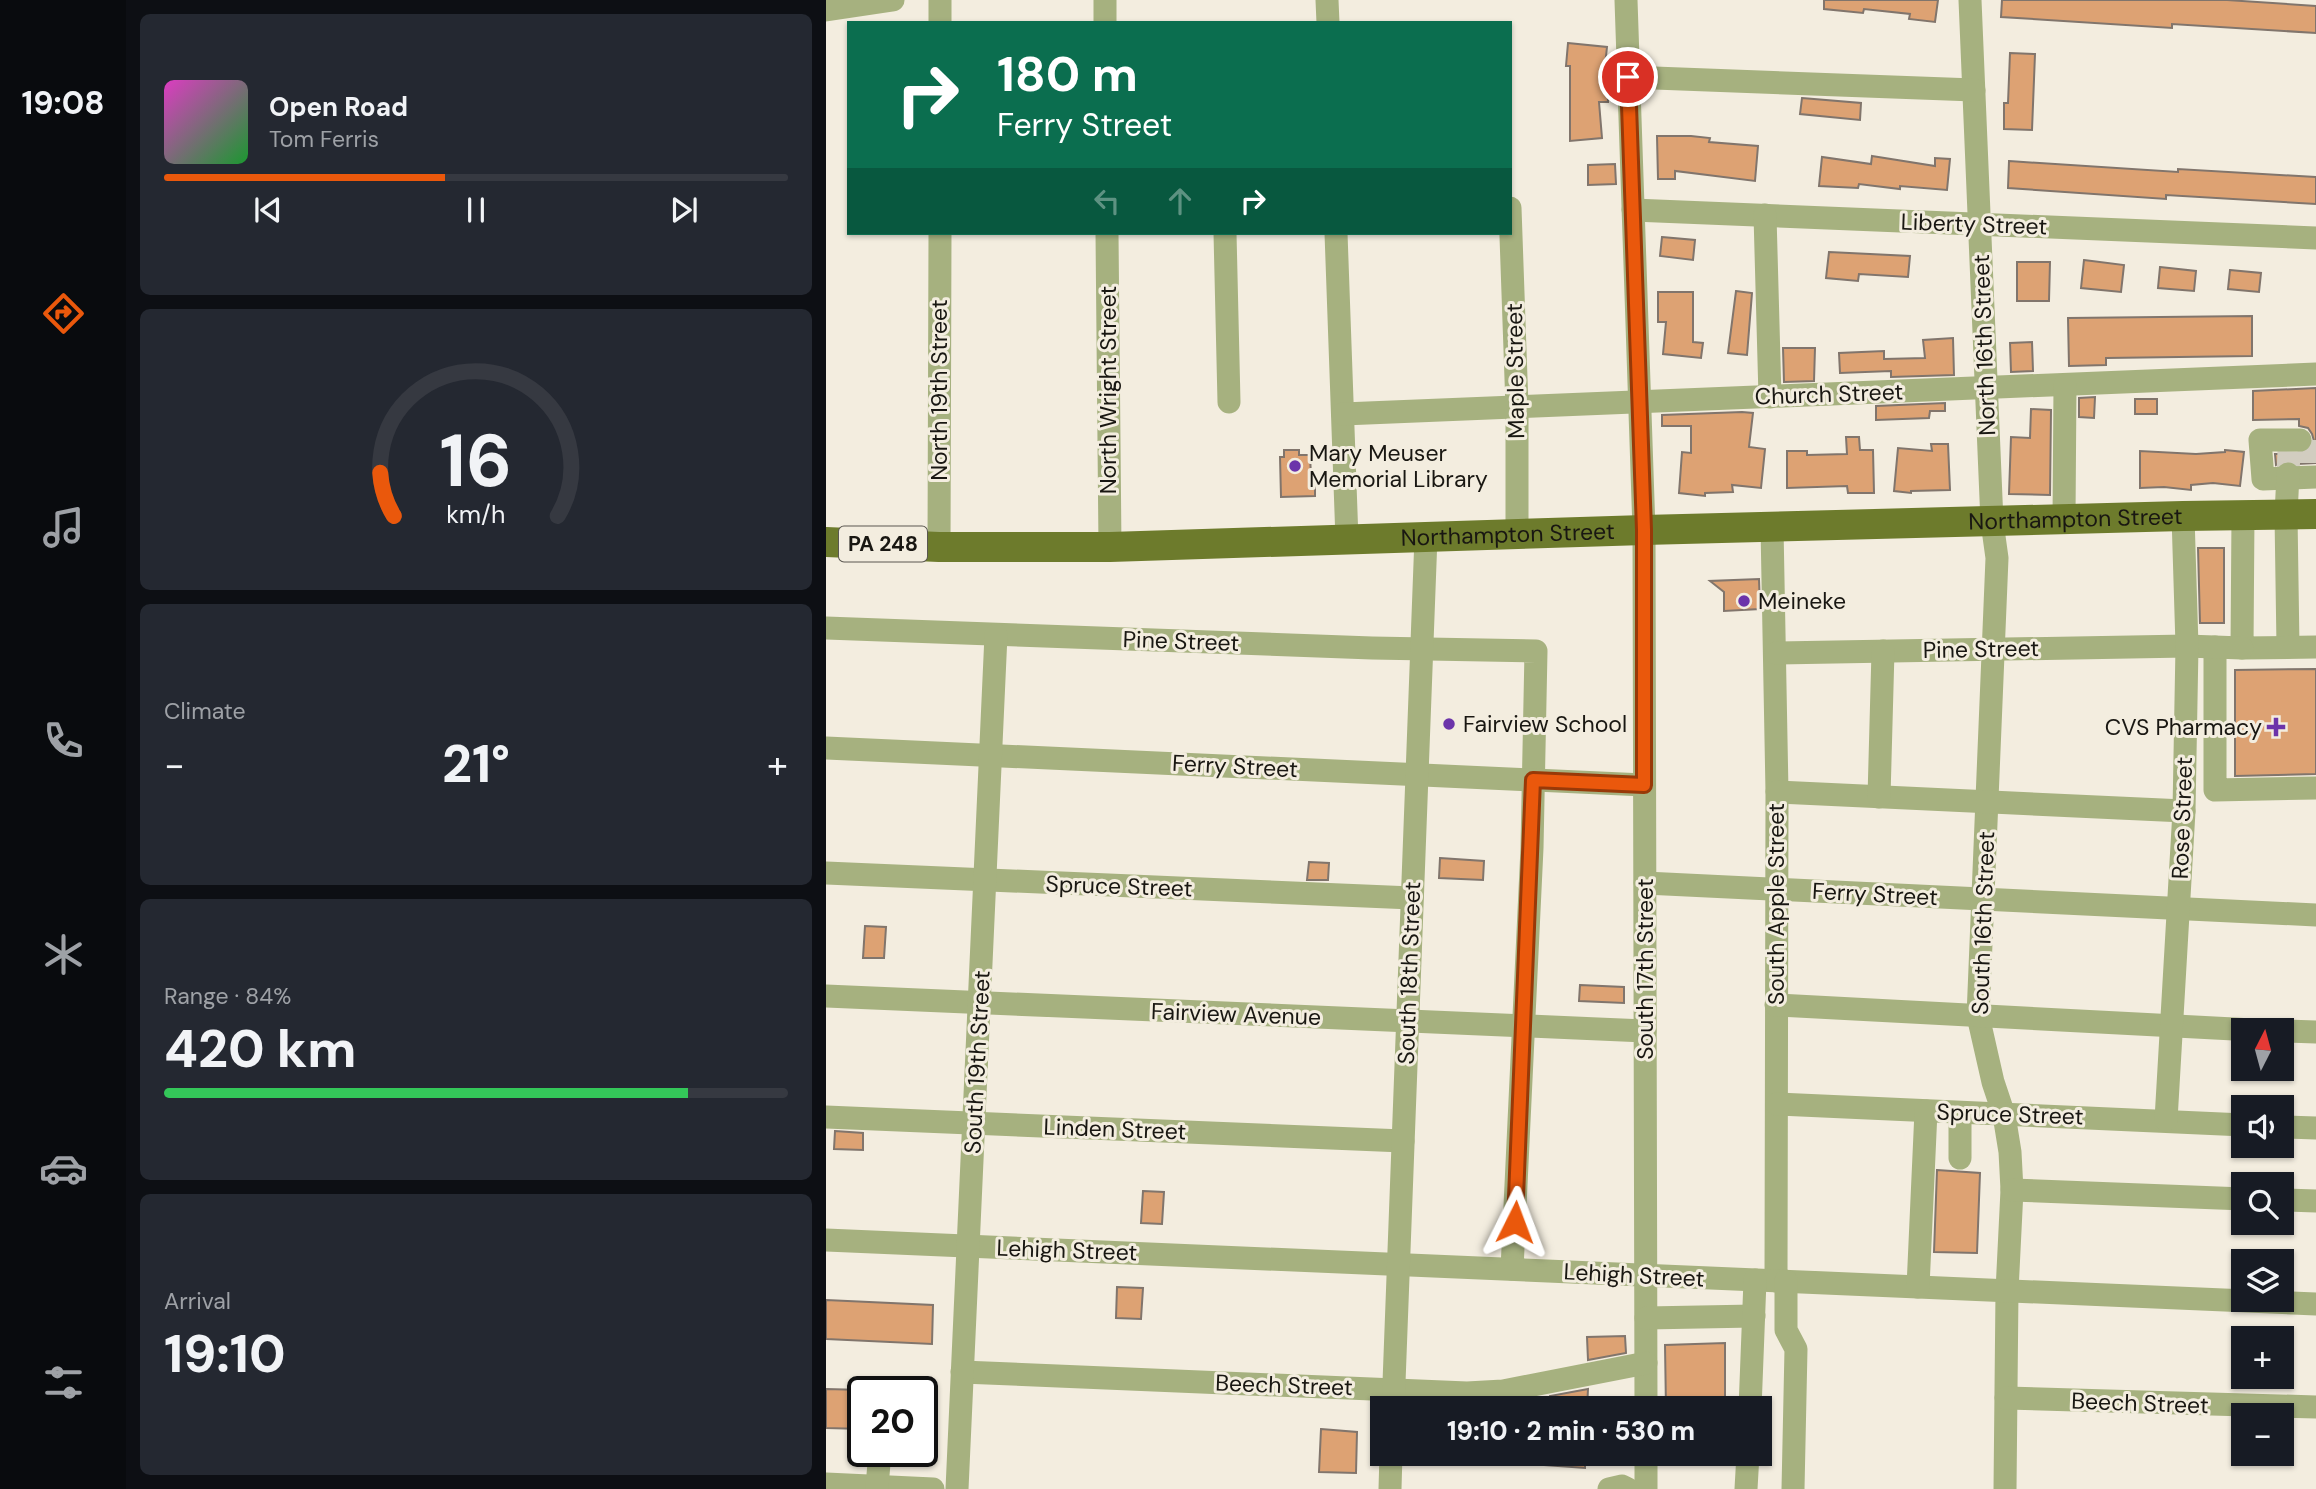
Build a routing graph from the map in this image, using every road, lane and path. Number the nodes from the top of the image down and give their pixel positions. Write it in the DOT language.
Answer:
graph roads {
  1 [pos="893,0"];
  2 [pos="940,0"];
  3 [pos="1105,0"];
  4 [pos="1327,0"];
  5 [pos="1626,0"];
  6 [pos="1970,0"];
  7 [pos="826,10"];
  8 [pos="940,21"];
  9 [pos="1105,21"];
  10 [pos="1328,21"];
  11 [pos="1628,77"];
  12 [pos="1974,90"];
  13 [pos="1633,210"];
  14 [pos="1765,215"];
  15 [pos="1979,224"];
  16 [pos="940,235"];
  17 [pos="1107,235"];
  18 [pos="1225,235"];
  19 [pos="1336,235"];
  20 [pos="1511,235"];
  21 [pos="2316,238"];
  22 [pos="2316,374"];
  23 [pos="2065,385"];
  24 [pos="1986,388"];
  25 [pos="1770,397"];
  26 [pos="1229,402"];
  27 [pos="1639,402"];
  28 [pos="1517,407"];
  29 [pos="1343,414"];
  30 [pos="2298,464"];
  31 [pos="2316,514"];
  32 [pos="2244,515"];
  33 [pos="2286,515"];
  34 [pos="2183,516"];
  35 [pos="2064,520"];
  36 [pos="1992,522"];
  37 [pos="1772,527"];
  38 [pos="1644,530"];
  39 [pos="1517,535"];
  40 [pos="1426,537"];
  41 [pos="1347,540"];
  42 [pos="826,542"];
  43 [pos="939,547"];
  44 [pos="1110,547"];
  45 [pos="826,628"];
  46 [pos="996,635"];
  47 [pos="2187,646"];
  48 [pos="2215,647"];
  49 [pos="2288,647"];
  50 [pos="2316,647"];
  51 [pos="1422,648"];
  52 [pos="1993,648"];
  53 [pos="2242,648"];
  54 [pos="1883,651"];
  55 [pos="1776,653"];
  56 [pos="826,748"];
  57 [pos="991,755"];
  58 [pos="1417,775"];
  59 [pos="1533,780"];
  60 [pos="1644,785"];
  61 [pos="2316,788"];
  62 [pos="1777,792"];
  63 [pos="1879,797"];
  64 [pos="1987,803"];
  65 [pos="2184,811"];
  66 [pos="826,873"];
  67 [pos="985,880"];
  68 [pos="1645,883"];
  69 [pos="1775,889"];
  70 [pos="1412,898"];
  71 [pos="1982,898"];
  72 [pos="2178,909"];
  73 [pos="2316,915"];
  74 [pos="826,996"];
  75 [pos="979,1003"];
  76 [pos="1776,1005"];
  77 [pos="1978,1016"];
  78 [pos="1408,1021"];
  79 [pos="1522,1026"];
  80 [pos="2172,1026"];
  81 [pos="2231,1029"];
  82 [pos="1645,1031"];
  83 [pos="2294,1031"];
  84 [pos="2316,1032"];
  85 [pos="1777,1104"];
  86 [pos="1926,1111"];
  87 [pos="1960,1113"];
  88 [pos="2004,1115"];
  89 [pos="826,1117"];
  90 [pos="2166,1120"];
  91 [pos="974,1123"];
  92 [pos="2231,1124"];
  93 [pos="2294,1127"];
  94 [pos="2316,1128"];
  95 [pos="1403,1141"];
  96 [pos="1960,1158"];
  97 [pos="2012,1189"];
  98 [pos="2231,1198"];
  99 [pos="2294,1200"];
  100 [pos="2316,1201"];
  101 [pos="826,1240"];
  102 [pos="968,1246"];
  103 [pos="1398,1263"];
  104 [pos="1512,1269"];
  105 [pos="1646,1275"];
  106 [pos="1772,1281"];
  107 [pos="1918,1287"];
  108 [pos="2007,1291"];
  109 [pos="2316,1304"];
  110 [pos="1754,1316"];
  111 [pos="1646,1318"];
  112 [pos="1646,1363"];
  113 [pos="962,1373"];
  114 [pos="1393,1396"];
  115 [pos="1425,1396"];
  116 [pos="1646,1396"];
  117 [pos="1751,1396"];
  118 [pos="1370,1398"];
  119 [pos="2006,1398"];
  120 [pos="2316,1407"];
  121 [pos="1391,1466"];
  122 [pos="1646,1466"];
  123 [pos="1747,1466"];
  124 [pos="879,1467"];
  125 [pos="826,1484"];
  126 [pos="877,1486"];
  127 [pos="933,1489"];
  128 [pos="957,1489"];
  129 [pos="1390,1489"];
  130 [pos="1609,1489"];
  131 [pos="1628,1489"];
  132 [pos="1646,1489"];
  133 [pos="1746,1489"];
  134 [pos="1793,1489"];
  135 [pos="2005,1489"];
  1 -- 7 [label="street"];
  2 -- 8 [label="street"];
  3 -- 9 [label="street"];
  4 -- 10 [label="street"];
  5 -- 11 [label="street, South 17th Street"];
  6 -- 12 [label="street, North 16th Street"];
  11 -- 12 [label="street"];
  11 -- 13 [label="street, South 17th Street"];
  12 -- 15 [label="street, North 16th Street"];
  13 -- 14 [label="street, Liberty Street"];
  13 -- 27 [label="street, South 17th Street"];
  14 -- 15 [label="street, Liberty Street"];
  14 -- 25 [label="street"];
  15 -- 21 [label="street, Liberty Street"];
  15 -- 24 [label="street, North 16th Street"];
  16 -- 43 [label="street, North 19th Street"];
  17 -- 44 [label="street, North Wright Street"];
  18 -- 26 [label="street"];
  19 -- 29 [label="street"];
  20 -- 28 [label="street, Maple Street"];
  22 -- 23 [label="street, Church Street"];
  23 -- 24 [label="street, Church Street"];
  23 -- 35 [label="street"];
  24 -- 25 [label="street, Church Street"];
  24 -- 36 [label="street, North 16th Street"];
  25 -- 27 [label="street, Church Street"];
  27 -- 28 [label="street, Church Street"];
  27 -- 38 [label="street, South 17th Street"];
  28 -- 29 [label="street, Church Street"];
  28 -- 39 [label="street, Maple Street"];
  29 -- 41 [label="street"];
  30 -- 33 [label="street"];
  31 -- 33 [label="main road, Northampton Street / PA 248"];
  32 -- 33 [label="main road, Northampton Street / PA 248"];
  32 -- 34 [label="main road, Northampton Street / PA 248"];
  32 -- 53 [label="street"];
  33 -- 49 [label="street"];
  34 -- 35 [label="main road, Northampton Street / PA 248"];
  34 -- 47 [label="street, Rose Street"];
  35 -- 36 [label="main road, Northampton Street / PA 248"];
  36 -- 37 [label="main road, Northampton Street / PA 248"];
  36 -- 52 [label="street, South 16th Street"];
  37 -- 38 [label="main road, Northampton Street / PA 248"];
  37 -- 55 [label="street, South Apple Street"];
  38 -- 39 [label="main road, Northampton Street / PA 248"];
  38 -- 60 [label="street, South 17th Street"];
  39 -- 40 [label="main road, Northampton Street / PA 248"];
  40 -- 41 [label="main road, Northampton Street / PA 248"];
  40 -- 51 [label="street, South 18th Street"];
  41 -- 44 [label="main road, Northampton Street / PA 248"];
  42 -- 43 [label="main road, Northampton Street / PA 248"];
  43 -- 44 [label="main road, Northampton Street / PA 248"];
  45 -- 46 [label="street, Pine Street"];
  46 -- 51 [label="street, Pine Street"];
  46 -- 57 [label="street, South 19th Street"];
  47 -- 48 [label="street, Pine Street"];
  47 -- 52 [label="street, Pine Street"];
  47 -- 65 [label="street, Rose Street"];
  48 -- 53 [label="street, Pine Street"];
  48 -- 61 [label="street"];
  49 -- 50 [label="street, Pine Street"];
  49 -- 53 [label="street, Pine Street"];
  51 -- 58 [label="street, South 18th Street"];
  51 -- 59 [label="street, Pine Street"];
  52 -- 54 [label="street, Pine Street"];
  52 -- 64 [label="street, South 16th Street"];
  54 -- 55 [label="street, Pine Street"];
  54 -- 63 [label="street"];
  55 -- 62 [label="street, South Apple Street"];
  56 -- 57 [label="street, Ferry Street"];
  57 -- 58 [label="street, Ferry Street"];
  57 -- 67 [label="street, South 19th Street"];
  58 -- 59 [label="street, Ferry Street"];
  58 -- 70 [label="street, South 18th Street"];
  59 -- 60 [label="street, Ferry Street"];
  59 -- 79 [label="street"];
  60 -- 68 [label="street, South 17th Street"];
  62 -- 63 [label="street"];
  62 -- 69 [label="street, South Apple Street"];
  63 -- 64 [label="street"];
  64 -- 65 [label="street"];
  64 -- 71 [label="street, South 16th Street"];
  65 -- 72 [label="street, Rose Street"];
  66 -- 67 [label="street, Spruce Street"];
  67 -- 70 [label="street, Spruce Street"];
  67 -- 75 [label="street, South 19th Street"];
  68 -- 69 [label="street, Ferry Street"];
  68 -- 82 [label="street, South 17th Street"];
  69 -- 71 [label="street, Ferry Street"];
  69 -- 76 [label="street, South Apple Street"];
  70 -- 78 [label="street, South 18th Street"];
  71 -- 72 [label="street, Ferry Street"];
  71 -- 77 [label="street, South 16th Street"];
  72 -- 73 [label="street, Ferry Street"];
  72 -- 80 [label="street, Rose Street"];
  74 -- 75 [label="street, Fairview Avenue"];
  75 -- 78 [label="street, Fairview Avenue"];
  75 -- 91 [label="street, South 19th Street"];
  76 -- 77 [label="street"];
  76 -- 85 [label="street, South Apple Street"];
  77 -- 80 [label="street"];
  77 -- 88 [label="street, South 16th Street"];
  78 -- 79 [label="street, Fairview Avenue"];
  78 -- 95 [label="street, South 18th Street"];
  79 -- 82 [label="street, Fairview Avenue"];
  79 -- 104 [label="street"];
  80 -- 81 [label="street"];
  80 -- 90 [label="street, Rose Street"];
  82 -- 105 [label="street, South 17th Street"];
  83 -- 84 [label="street"];
  85 -- 86 [label="street, Spruce Street"];
  85 -- 106 [label="street, South Apple Street"];
  86 -- 87 [label="street, Spruce Street"];
  86 -- 107 [label="street"];
  87 -- 88 [label="street, Spruce Street"];
  87 -- 96 [label="street"];
  88 -- 90 [label="street, Spruce Street"];
  88 -- 97 [label="street, South 16th Street"];
  89 -- 91 [label="street, Linden Street"];
  90 -- 92 [label="street, Spruce Street"];
  91 -- 95 [label="street, Linden Street"];
  91 -- 102 [label="street, South 19th Street"];
  93 -- 94 [label="street"];
  95 -- 103 [label="street, South 18th Street"];
  97 -- 98 [label="street"];
  97 -- 108 [label="street, South 16th Street"];
  99 -- 100 [label="street"];
  101 -- 102 [label="street, Lehigh Street"];
  102 -- 103 [label="street, Lehigh Street"];
  102 -- 113 [label="street, South 19th Street"];
  103 -- 104 [label="street, Lehigh Street"];
  103 -- 114 [label="street, South 18th Street"];
  104 -- 105 [label="street, Lehigh Street"];
  105 -- 106 [label="street, Lehigh Street"];
  105 -- 111 [label="street, South 17th Street"];
  106 -- 107 [label="street, Lehigh Street"];
  106 -- 110 [label="street"];
  106 -- 134 [label="street"];
  107 -- 108 [label="street, Lehigh Street"];
  108 -- 109 [label="street, Lehigh Street"];
  108 -- 119 [label="street, South 16th Street"];
  110 -- 111 [label="street"];
  110 -- 117 [label="street"];
  111 -- 112 [label="street, South 17th Street"];
  112 -- 115 [label="street, Beech Street"];
  112 -- 116 [label="street, South 17th Street"];
  113 -- 118 [label="street, Beech Street"];
  113 -- 128 [label="street, South 19th Street"];
  119 -- 120 [label="street, Beech Street"];
  119 -- 135 [label="street, South 16th Street"];
  121 -- 129 [label="street"];
  122 -- 132 [label="street"];
  123 -- 133 [label="street"];
  124 -- 126 [label="street"];
  125 -- 126 [label="street"];
  126 -- 127 [label="street"];
  130 -- 131 [label="street"];
}
